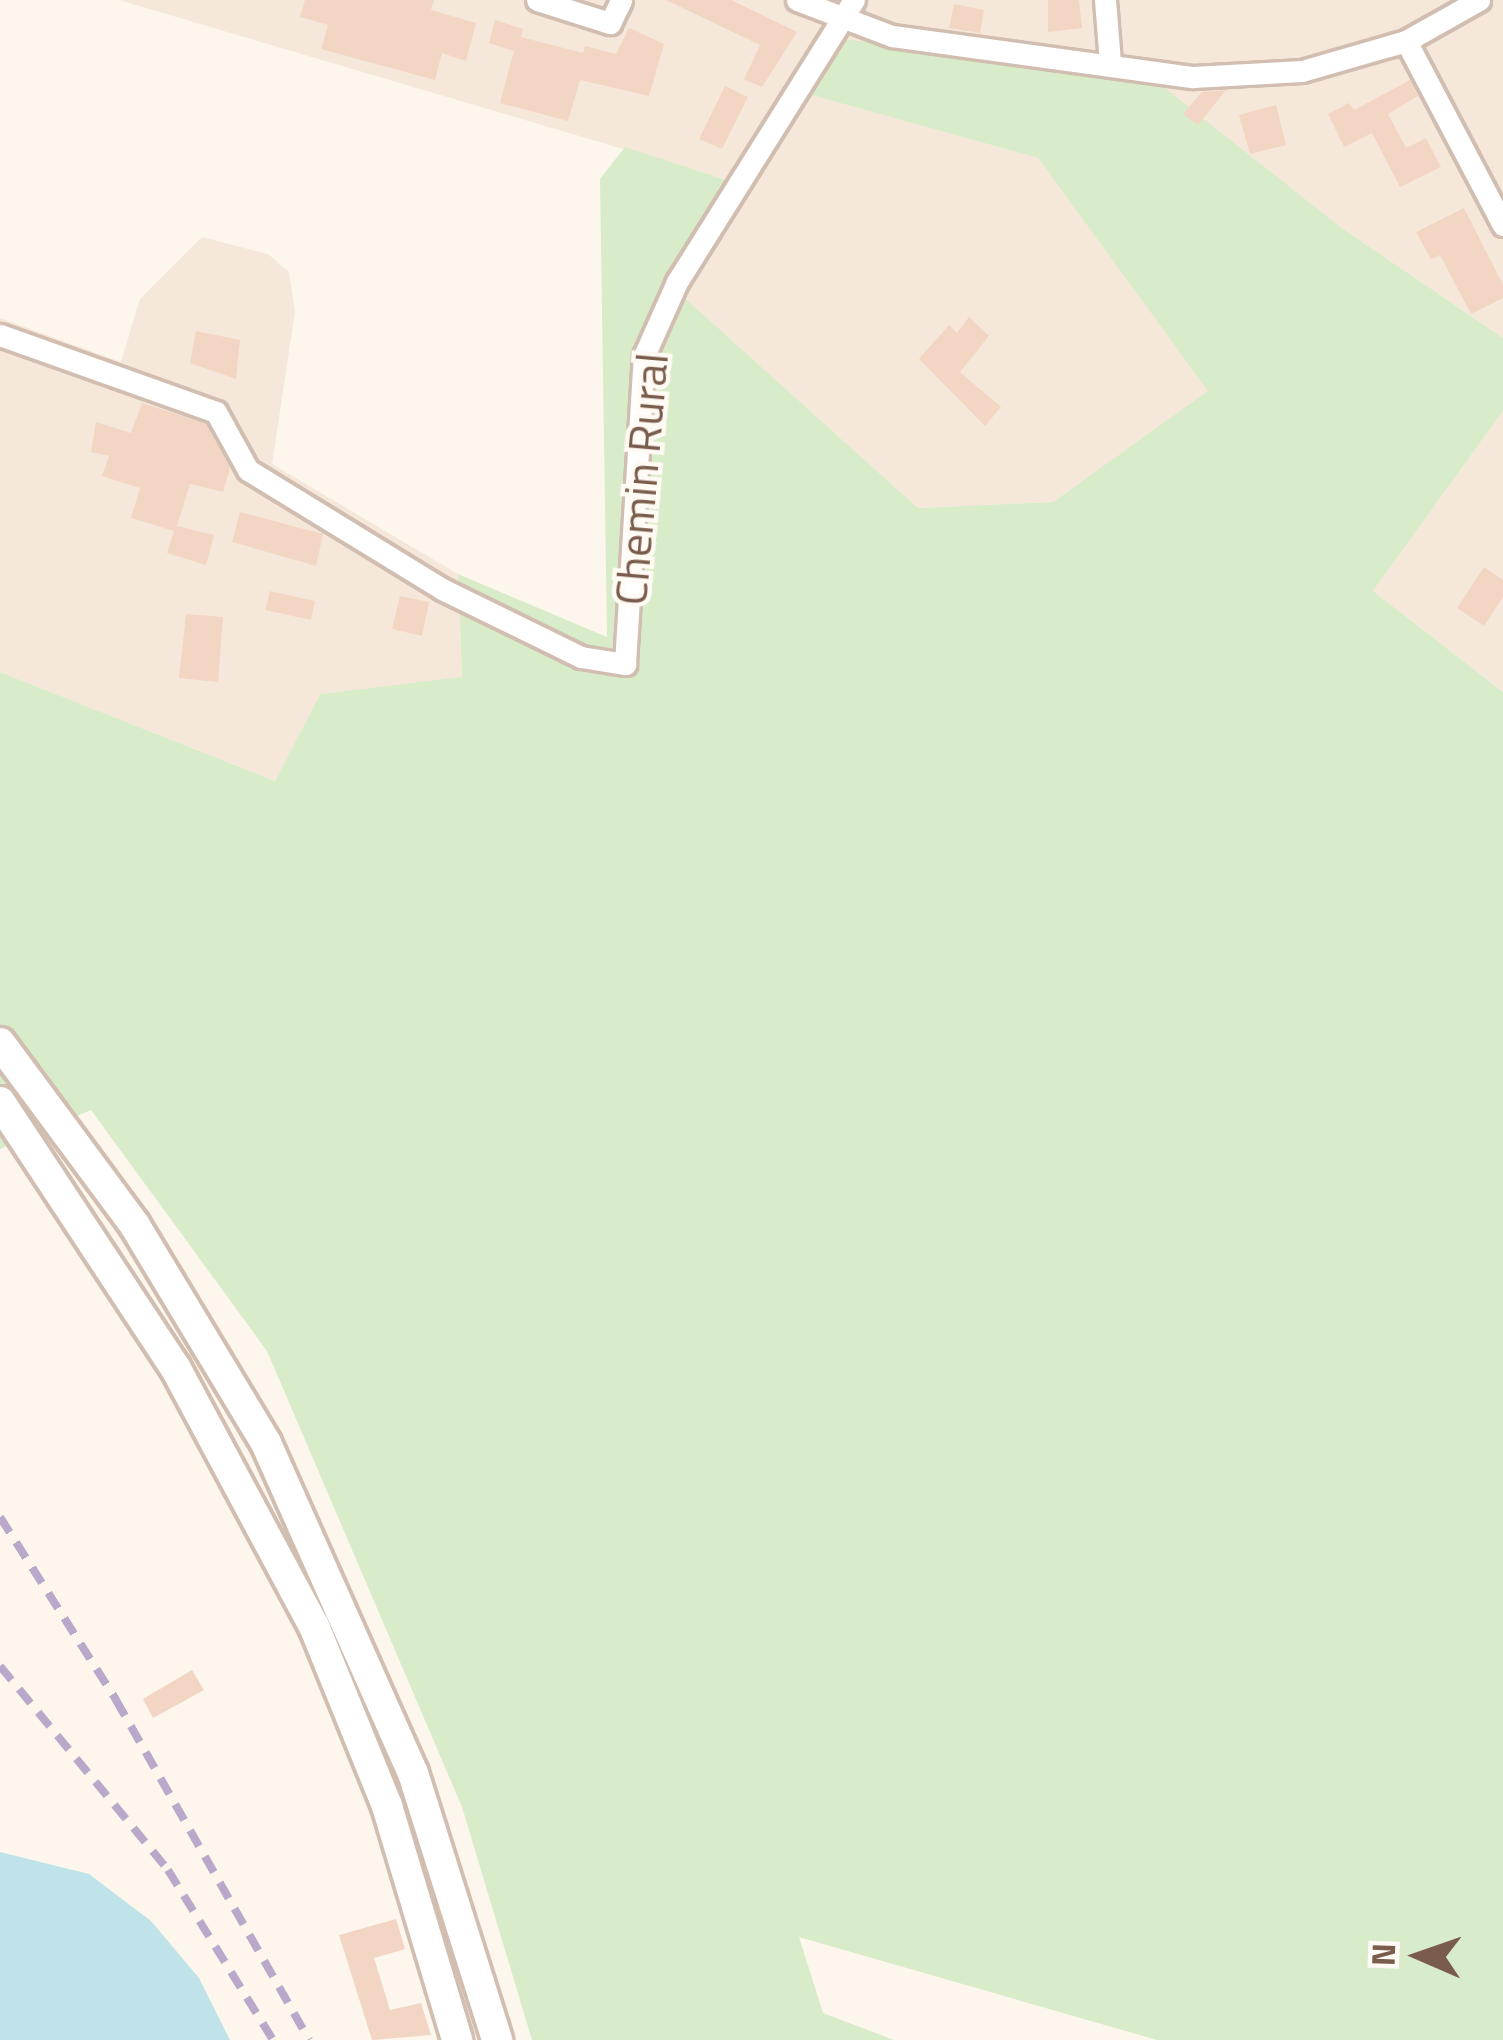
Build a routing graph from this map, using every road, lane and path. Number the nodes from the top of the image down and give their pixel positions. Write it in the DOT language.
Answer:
graph roads {
  1 [pos="536,0"];
  2 [pos="621,0"];
  3 [pos="797,0"];
  4 [pos="854,0"];
  5 [pos="1105,0"];
  6 [pos="1479,0"];
  7 [pos="561,3"];
  8 [pos="838,20"];
  9 [pos="1406,41"];
  10 [pos="1110,62"];
  11 [pos="1503,225"];
  12 [pos="0,335"];
  13 [pos="0,1043"];
  14 [pos="0,1102"];
  15 [pos="457,2040"];
  16 [pos="497,2040"];
  1 -- 7 [label="street"];
  2 -- 7 [label="street"];
  3 -- 8 [label="street"];
  4 -- 8 [label="street, Chemin Rural"];
  5 -- 10 [label="street"];
  6 -- 9 [label="street"];
  8 -- 10 [label="street"];
  8 -- 12 [label="street, Chemin Rural"];
  9 -- 10 [label="street"];
  9 -- 11 [label="street"];
  13 -- 16 [label="main road"];
  14 -- 15 [label="main road"];
}
